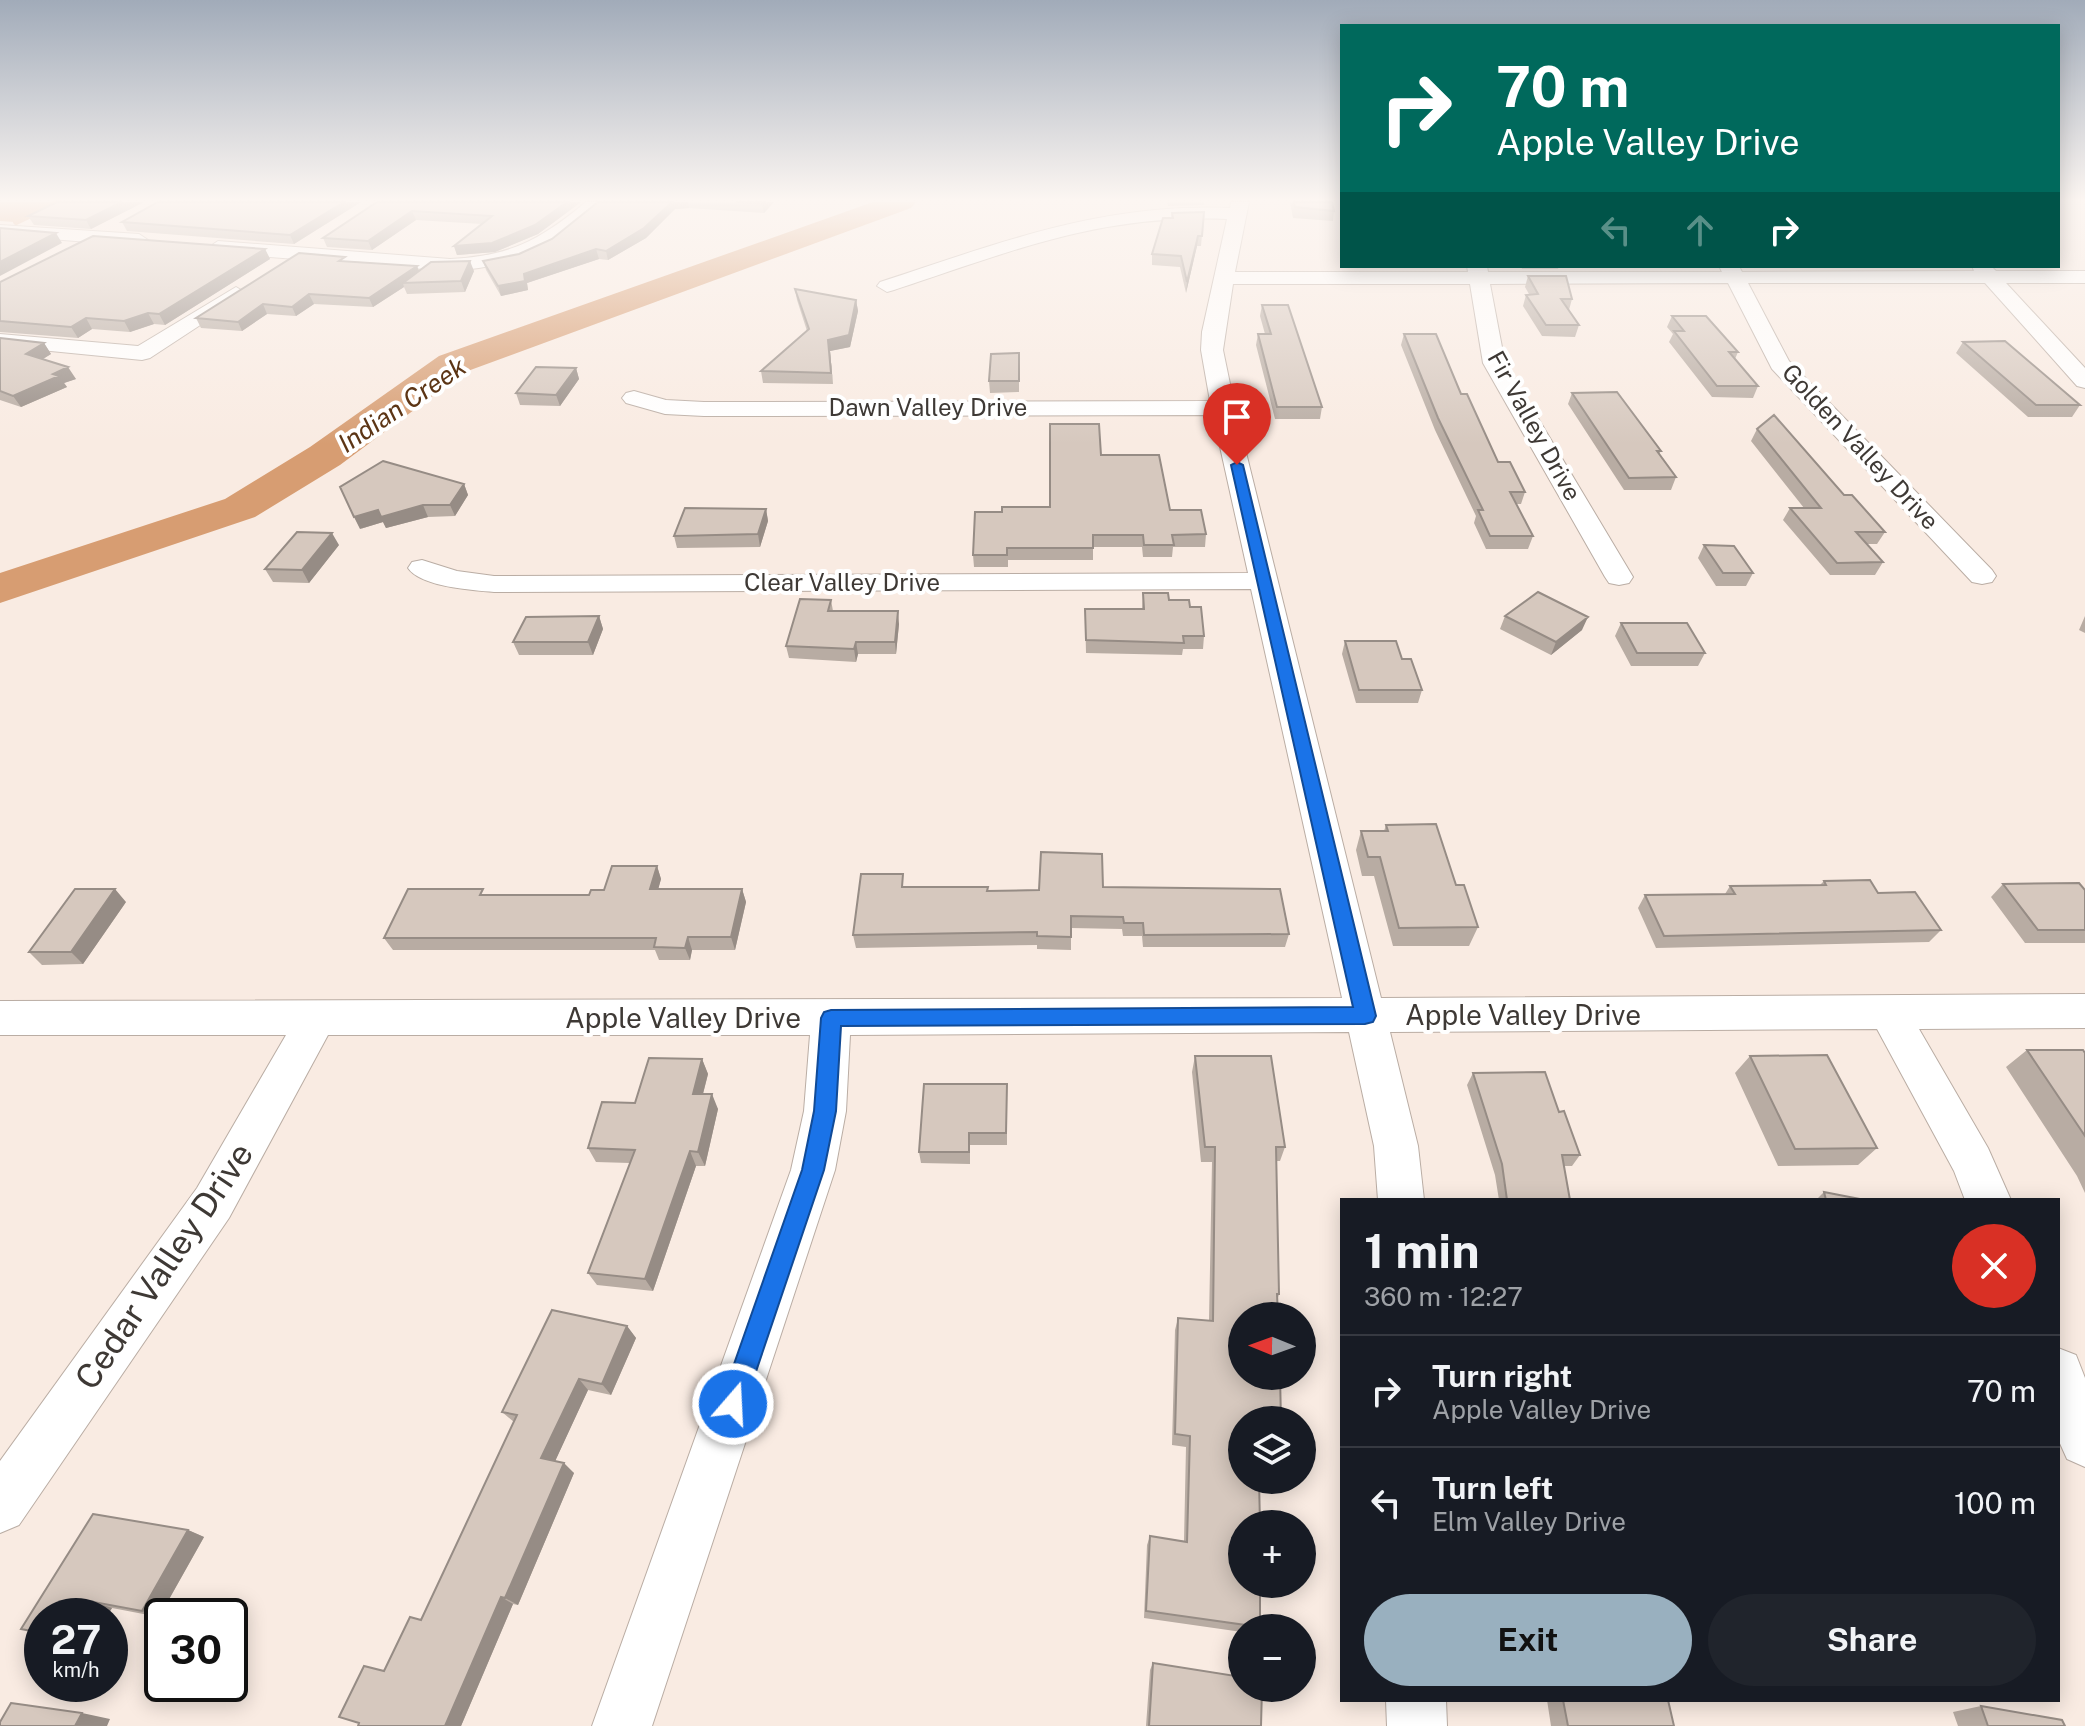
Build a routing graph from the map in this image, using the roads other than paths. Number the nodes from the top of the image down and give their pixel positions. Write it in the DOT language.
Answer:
graph roads {
  1 [pos="898,283"];
  2 [pos="1224,283"];
  3 [pos="1480,283"];
  4 [pos="1738,283"];
  5 [pos="1995,283"];
  6 [pos="247,286"];
  7 [pos="887,286"];
  8 [pos="0,340"];
  9 [pos="2085,381"];
  10 [pos="634,398"];
  11 [pos="1223,408"];
  12 [pos="422,568"];
  13 [pos="1982,576"];
  14 [pos="1619,577"];
  15 [pos="1265,581"];
  16 [pos="1888,1011"];
  17 [pos="2085,1011"];
  18 [pos="1365,1016"];
  19 [pos="0,1018"];
  20 [pos="831,1018"];
  21 [pos="316,1019"];
  22 [pos="1401,1198"];
  23 [pos="1987,1198"];
  24 [pos="2060,1378"];
  25 [pos="2085,1441"];
  26 [pos="0,1506"];
  27 [pos="1416,1702"];
  28 [pos="622,1726"];
  29 [pos="1417,1726"];
  1 -- 7 [label="street"];
  2 -- 11 [label="street"];
  3 -- 14 [label="street, Fir Valley Drive"];
  4 -- 13 [label="street, Golden Valley Drive"];
  5 -- 9 [label="street"];
  6 -- 8 [label="street"];
  10 -- 11 [label="street, Dawn Valley Drive"];
  11 -- 15 [label="street"];
  12 -- 15 [label="street, Clear Valley Drive"];
  15 -- 18 [label="street"];
  16 -- 17 [label="street, Apple Valley Drive"];
  16 -- 18 [label="street, Apple Valley Drive"];
  16 -- 23 [label="street"];
  18 -- 20 [label="street, Apple Valley Drive"];
  18 -- 22 [label="street"];
  19 -- 21 [label="street, Apple Valley Drive"];
  20 -- 21 [label="street, Apple Valley Drive"];
  20 -- 28 [label="street"];
  21 -- 26 [label="street, Cedar Valley Drive"];
  24 -- 25 [label="street"];
  27 -- 29 [label="street"];
}
